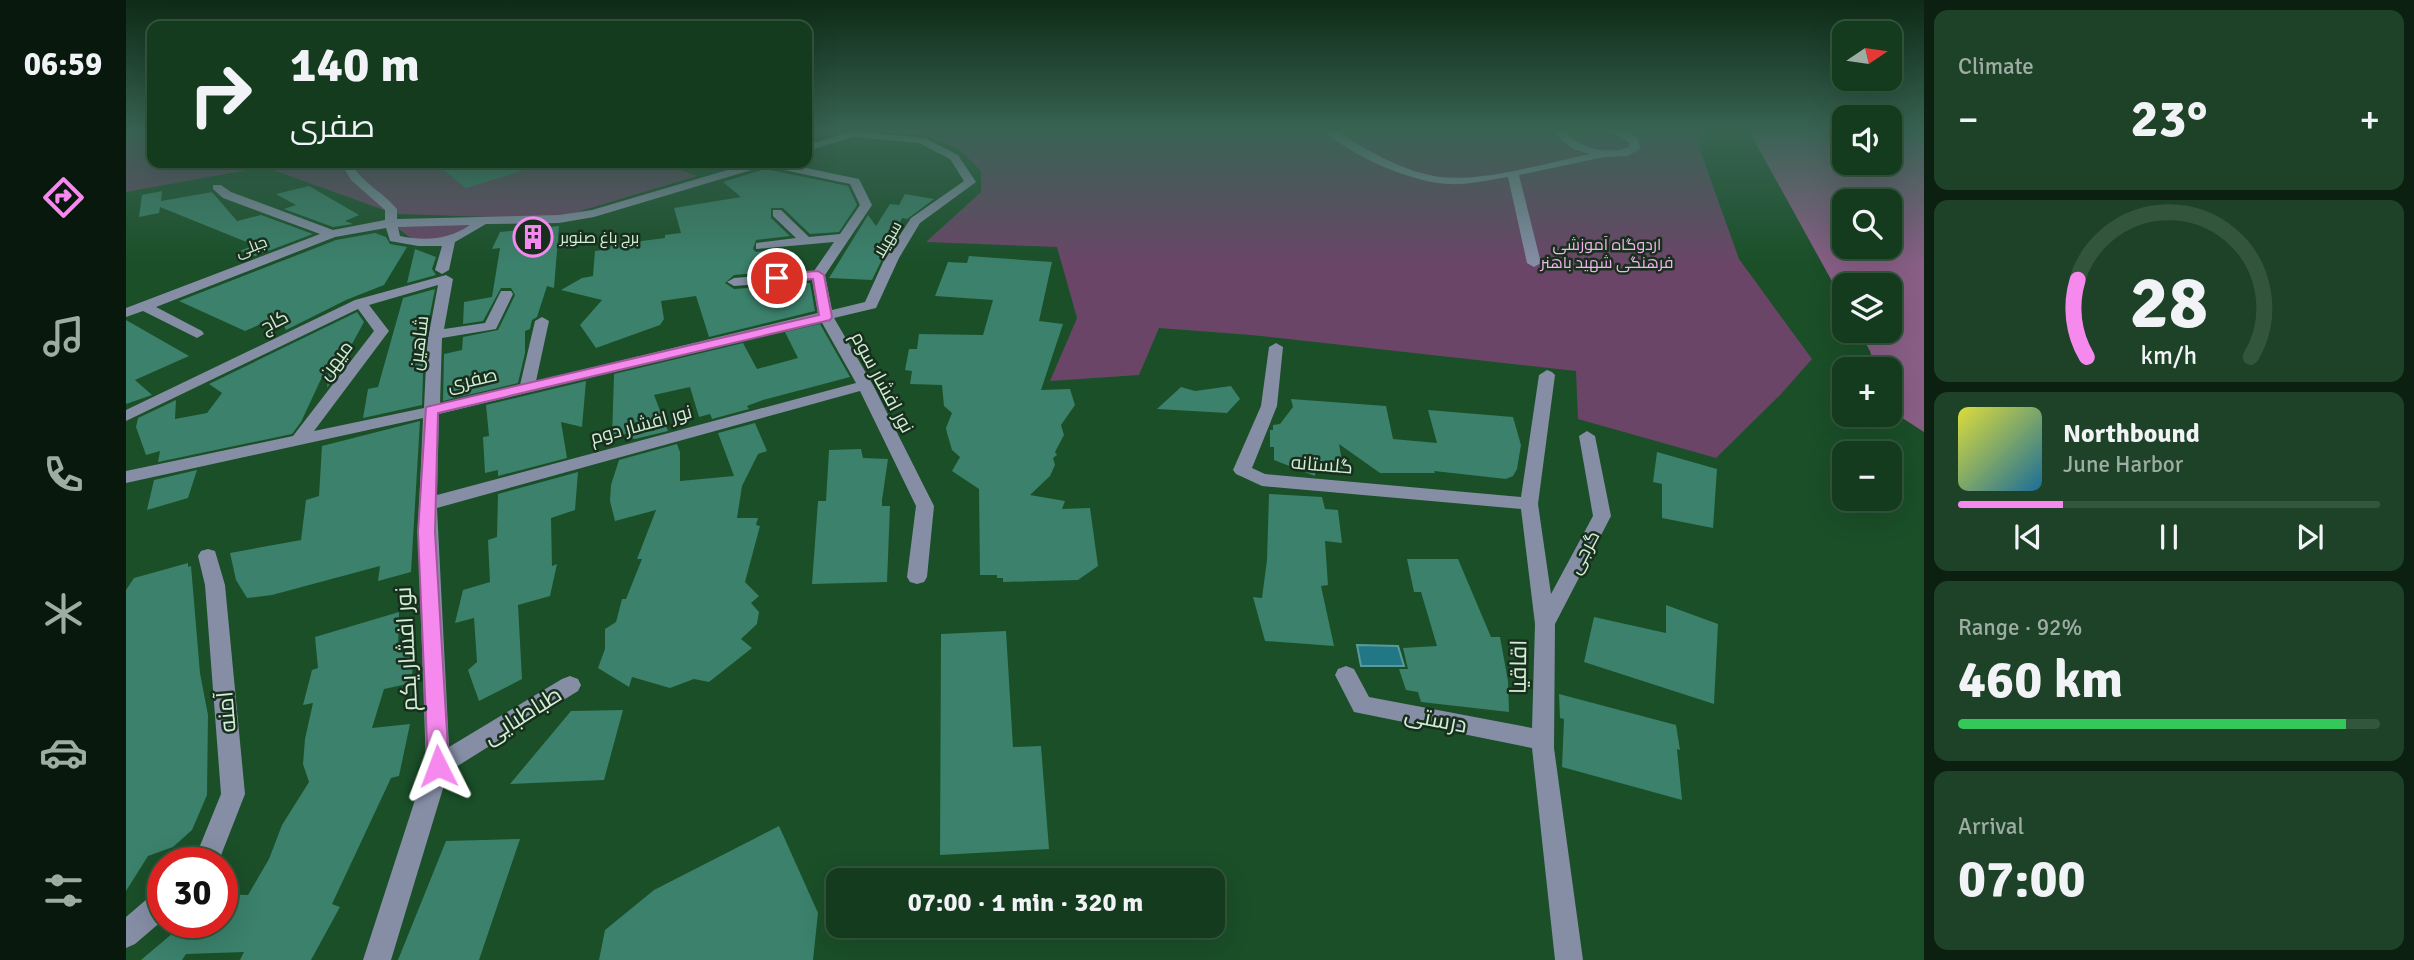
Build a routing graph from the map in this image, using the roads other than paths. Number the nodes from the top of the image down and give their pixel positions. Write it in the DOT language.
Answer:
graph roads {
  1 [pos="355,176"];
  2 [pos="720,176"];
  3 [pos="829,176"];
  4 [pos="966,176"];
  5 [pos="1422,176"];
  6 [pos="1490,176"];
  7 [pos="1514,176"];
  8 [pos="217,187"];
  9 [pos="777,212"];
  10 [pos="483,221"];
  11 [pos="391,223"];
  12 [pos="332,234"];
  13 [pos="844,237"];
  14 [pos="806,241"];
  15 [pos="449,242"];
  16 [pos="761,246"];
  17 [pos="1534,263"];
  18 [pos="444,274"];
  19 [pos="818,275"];
  20 [pos="734,282"];
  21 [pos="506,294"];
  22 [pos="360,303"];
  23 [pos="144,306"];
  24 [pos="126,313"];
  25 [pos="826,317"];
  26 [pos="542,321"];
  27 [pos="197,334"];
  28 [pos="438,335"];
  29 [pos="1276,347"];
  30 [pos="1546,374"];
  31 [pos="865,385"];
  32 [pos="527,388"];
  33 [pos="431,411"];
  34 [pos="126,416"];
  35 [pos="1587,436"];
  36 [pos="298,440"];
  37 [pos="126,477"];
  38 [pos="428,504"];
  39 [pos="1529,504"];
  40 [pos="208,556"];
  41 [pos="917,577"];
  42 [pos="1545,624"];
  43 [pos="1346,675"];
  44 [pos="570,685"];
  45 [pos="1543,740"];
  46 [pos="438,766"];
  47 [pos="211,847"];
  48 [pos="147,916"];
  49 [pos="126,935"];
  50 [pos="377,960"];
  51 [pos="1569,960"];
  1 -- 11 [label="street"];
  2 -- 10 [label="street"];
  3 -- 13 [label="street"];
  4 -- 25 [label="street, سهیلا"];
  5 -- 6 [label="street"];
  7 -- 17 [label="street"];
  8 -- 12 [label="street"];
  9 -- 14 [label="street"];
  10 -- 11 [label="street, جبلی"];
  10 -- 15 [label="street"];
  11 -- 12 [label="street, جبلی"];
  11 -- 15 [label="street"];
  12 -- 23 [label="street, جبلی"];
  13 -- 14 [label="street"];
  13 -- 19 [label="street"];
  14 -- 16 [label="street"];
  15 -- 18 [label="street, شاهین"];
  18 -- 22 [label="street, کاج"];
  18 -- 28 [label="street, شاهین"];
  19 -- 20 [label="street"];
  19 -- 25 [label="street, نور افشار سوم"];
  21 -- 28 [label="street"];
  22 -- 34 [label="street, کاج"];
  22 -- 36 [label="street, میهن"];
  23 -- 24 [label="street, جبلی"];
  23 -- 27 [label="street"];
  25 -- 31 [label="street, نور افشار سوم"];
  25 -- 32 [label="street, صفری"];
  26 -- 32 [label="street"];
  28 -- 33 [label="street, شاهین"];
  29 -- 39 [label="street, گلستانه"];
  30 -- 39 [label="street, اقاقیا"];
  31 -- 38 [label="street, نور افشار دوم"];
  31 -- 41 [label="street, نور افشار سوم"];
  32 -- 33 [label="street, صفری"];
  33 -- 36 [label="street, صفری"];
  33 -- 38 [label="street, نور افشار یکم"];
  35 -- 42 [label="street, گرجی"];
  36 -- 37 [label="street, صفری"];
  38 -- 46 [label="street, نور افشار یکم"];
  39 -- 42 [label="street, اقاقیا"];
  40 -- 47 [label="street, آمنه"];
  42 -- 45 [label="street, اقاقیا"];
  43 -- 45 [label="street, درستی"];
  44 -- 46 [label="street, طباطبایی"];
  45 -- 51 [label="street, اقاقیا"];
  46 -- 50 [label="street, نور افشار یکم"];
  48 -- 49 [label="street"];
}
